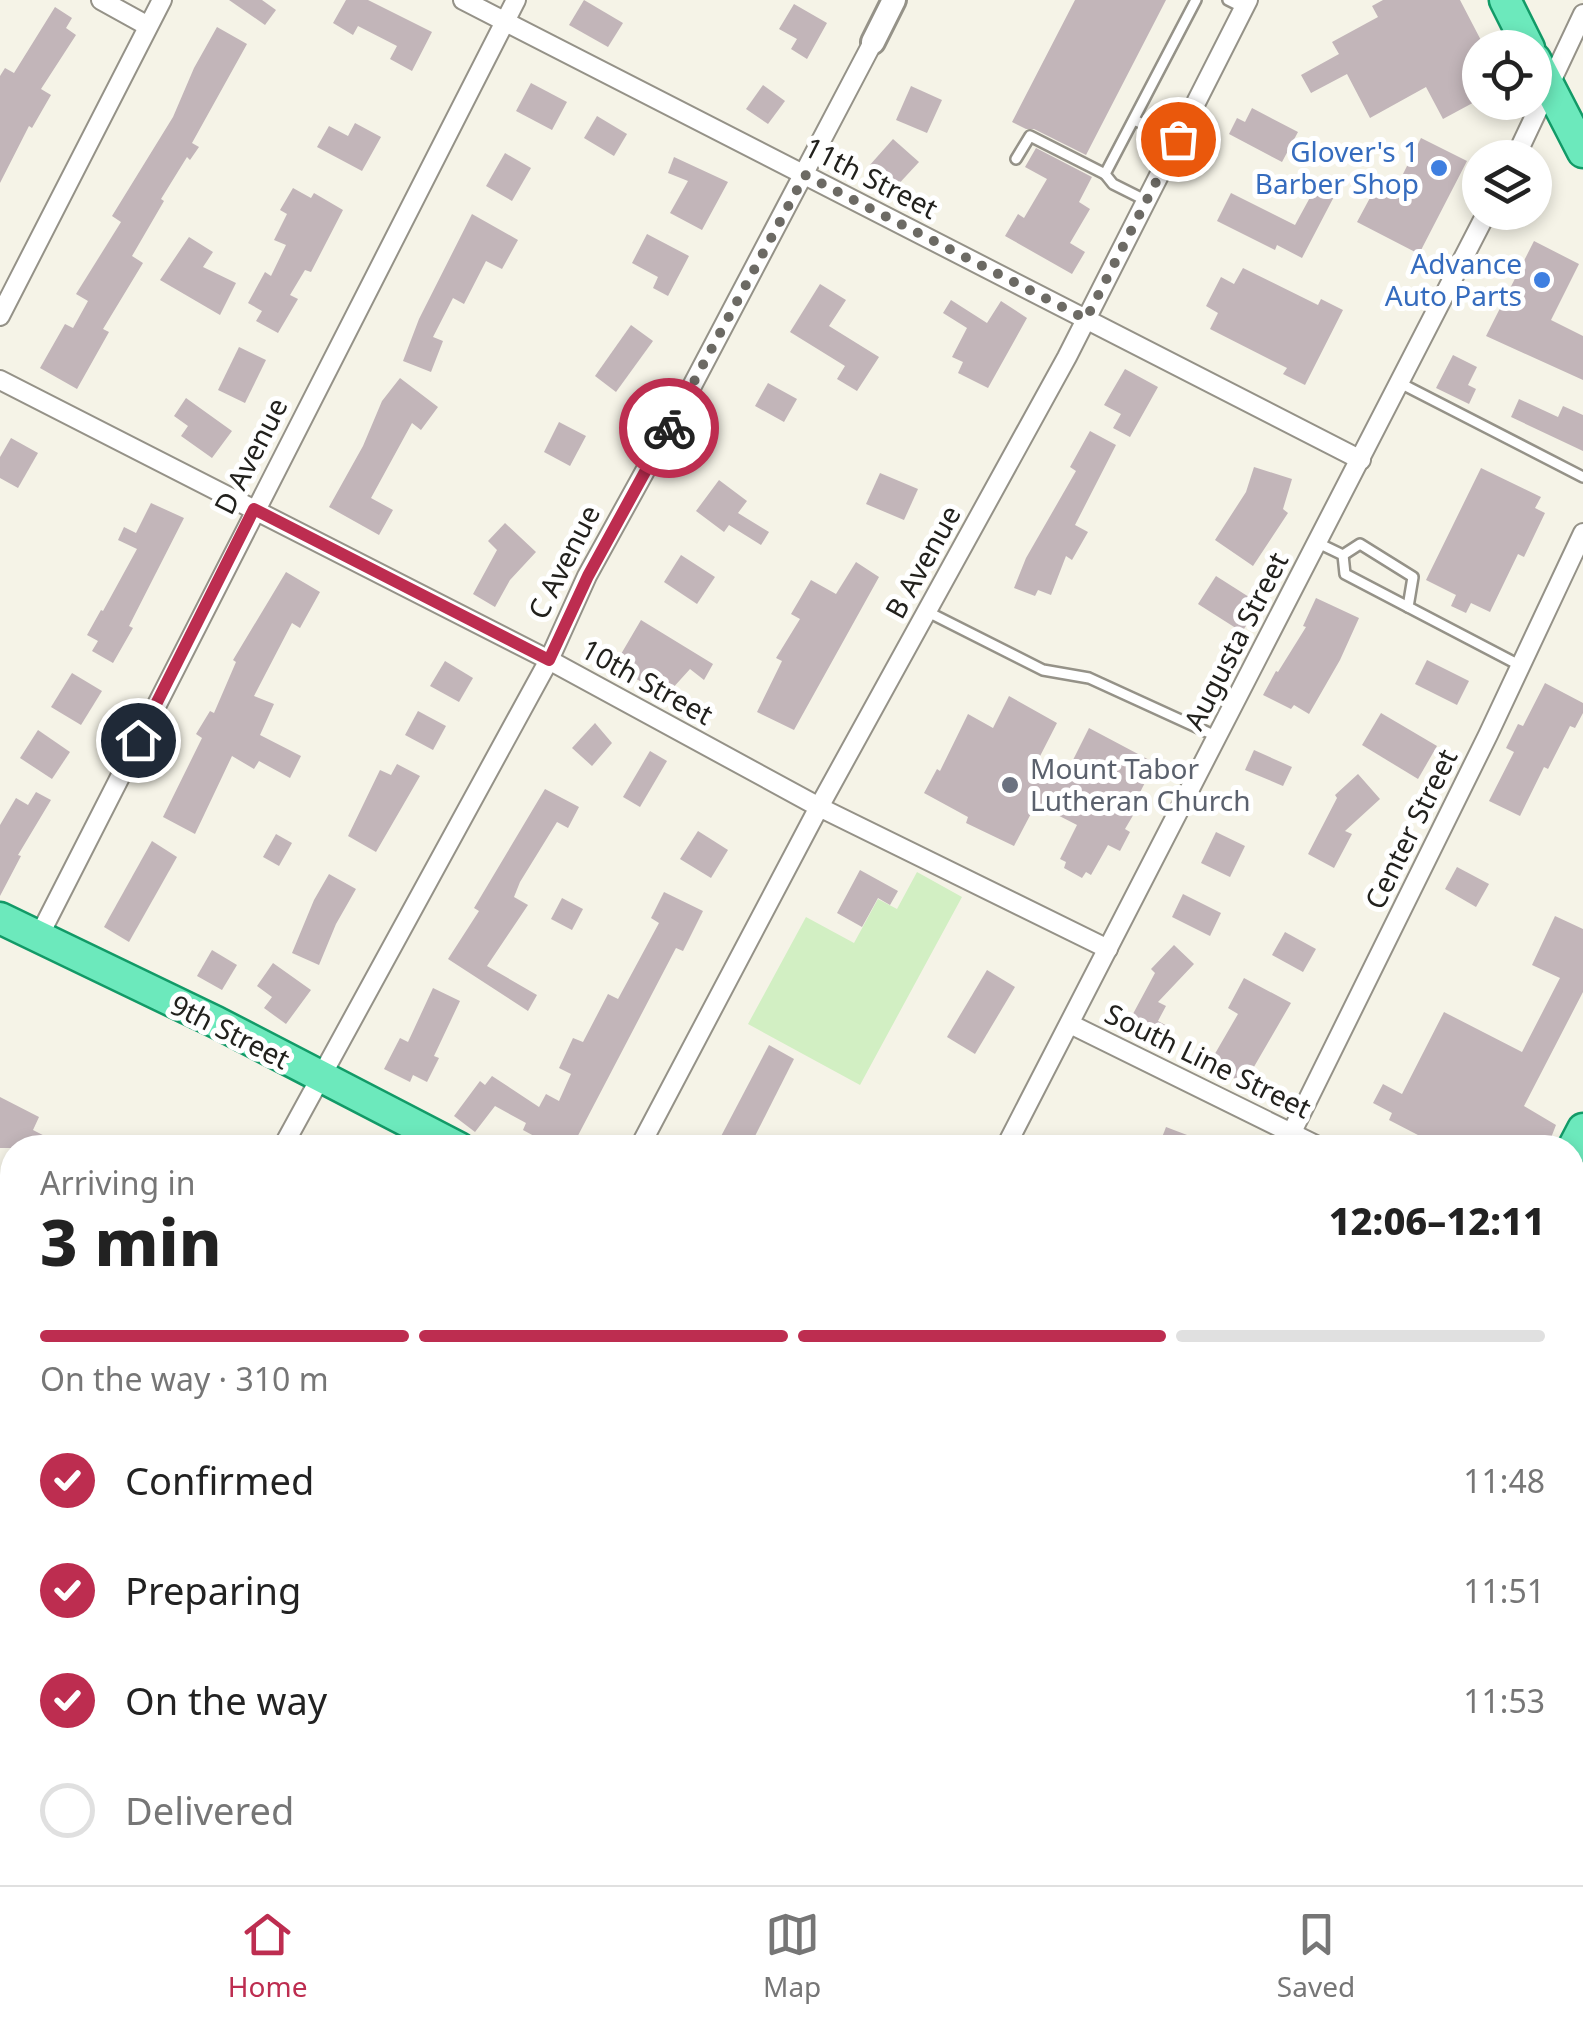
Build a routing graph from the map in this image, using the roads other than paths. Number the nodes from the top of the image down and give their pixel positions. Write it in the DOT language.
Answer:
graph roads {
  1 [pos="101,0"];
  2 [pos="162,0"];
  3 [pos="462,0"];
  4 [pos="516,0"];
  5 [pos="894,0"];
  6 [pos="1196,0"];
  7 [pos="1505,0"];
  8 [pos="1240,2"];
  9 [pos="1583,14"];
  10 [pos="505,22"];
  11 [pos="148,26"];
  12 [pos="1520,30"];
  13 [pos="872,42"];
  14 [pos="1552,84"];
  15 [pos="1552,92"];
  16 [pos="1134,120"];
  17 [pos="1178,139"];
  18 [pos="1583,152"];
  19 [pos="1016,158"];
  20 [pos="1105,174"];
  21 [pos="805,175"];
  22 [pos="1147,201"];
  23 [pos="1478,230"];
  24 [pos="0,316"];
  25 [pos="1086,319"];
  26 [pos="0,380"];
  27 [pos="1400,383"];
  28 [pos="1361,460"];
  29 [pos="1583,477"];
  30 [pos="254,509"];
  31 [pos="1583,533"];
  32 [pos="1318,543"];
  33 [pos="1343,555"];
  34 [pos="1408,606"];
  35 [pos="927,612"];
  36 [pos="549,660"];
  37 [pos="1521,666"];
  38 [pos="1218,737"];
  39 [pos="819,808"];
  40 [pos="0,918"];
  41 [pos="38,938"];
  42 [pos="1108,949"];
  43 [pos="1070,1024"];
  44 [pos="319,1078"];
  45 [pos="289,1135"];
  46 [pos="433,1135"];
  47 [pos="646,1135"];
  48 [pos="1011,1135"];
  49 [pos="1279,1135"];
  50 [pos="1290,1135"];
  1 -- 11 [label="street"];
  2 -- 11 [label="street"];
  3 -- 10 [label="street, 11th Street"];
  4 -- 10 [label="street, D Avenue"];
  5 -- 13 [label="street, C Avenue"];
  6 -- 16 [label="lane"];
  7 -- 12 [label="main road"];
  8 -- 17 [label="street, B Avenue"];
  9 -- 14 [label="street"];
  10 -- 21 [label="street, 11th Street"];
  10 -- 30 [label="street, D Avenue"];
  11 -- 24 [label="street"];
  13 -- 21 [label="street, C Avenue"];
  15 -- 18 [label="main road"];
  16 -- 17 [label="lane"];
  16 -- 20 [label="lane"];
  17 -- 22 [label="street, B Avenue"];
  19 -- 20 [label="lane"];
  20 -- 22 [label="lane"];
  21 -- 25 [label="street, 11th Street"];
  21 -- 36 [label="street, C Avenue"];
  22 -- 25 [label="street, B Avenue"];
  23 -- 27 [label="street, Augusta Street"];
  25 -- 28 [label="street, 11th Street"];
  25 -- 35 [label="street, B Avenue"];
  26 -- 30 [label="street, 10th Street"];
  27 -- 28 [label="street, Augusta Street"];
  27 -- 29 [label="lane"];
  28 -- 32 [label="street, Augusta Street"];
  30 -- 36 [label="street, 10th Street"];
  30 -- 41 [label="street, D Avenue"];
  31 -- 37 [label="street, Center Street"];
  32 -- 33 [label="lane"];
  32 -- 38 [label="street, Augusta Street"];
  33 -- 34 [label="lane"];
  33 -- 34 [label="lane"];
  34 -- 37 [label="lane"];
  35 -- 38 [label="lane"];
  35 -- 39 [label="street, B Avenue"];
  36 -- 39 [label="street, 10th Street"];
  36 -- 44 [label="street, C Avenue"];
  37 -- 50 [label="street, Center Street"];
  38 -- 42 [label="street, Augusta Street"];
  39 -- 42 [label="street, 10th Street"];
  39 -- 47 [label="street, B Avenue"];
  40 -- 41 [label="main road, 9th Street"];
  41 -- 44 [label="main road, 9th Street"];
  42 -- 43 [label="street, Augusta Street"];
  43 -- 48 [label="street, Augusta Street"];
  43 -- 49 [label="street, South Line Street"];
  44 -- 45 [label="street, C Avenue"];
  44 -- 46 [label="main road, 9th Street"];
}
